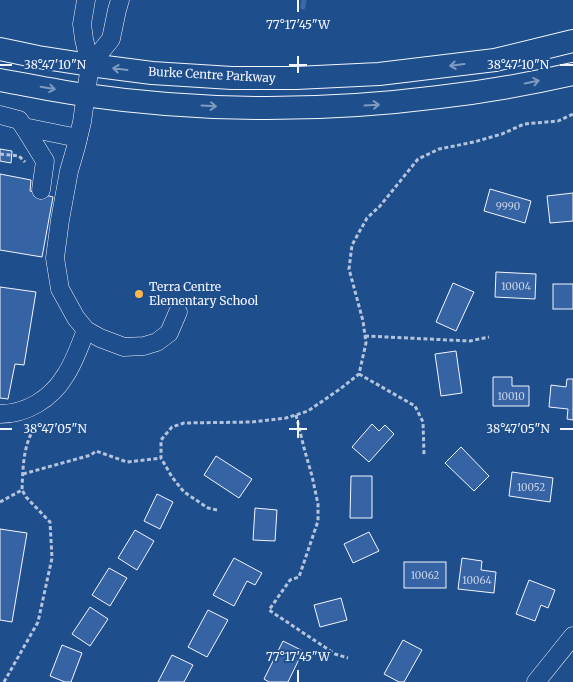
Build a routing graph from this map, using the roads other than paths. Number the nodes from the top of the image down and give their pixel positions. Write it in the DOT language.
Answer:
graph roads {
  1 [pos="86,0"];
  2 [pos="120,0"];
  3 [pos="573,41"];
  4 [pos="0,49"];
  5 [pos="90,65"];
  6 [pos="573,74"];
  7 [pos="0,80"];
  8 [pos="85,95"];
  9 [pos="0,116"];
  10 [pos="24,127"];
  11 [pos="78,138"];
  12 [pos="41,190"];
  13 [pos="178,312"];
  14 [pos="86,330"];
  15 [pos="0,414"];
  16 [pos="573,636"];
  17 [pos="536,682"];
  1 -- 5 [label="street"];
  2 -- 5 [label="street"];
  3 -- 5 [label="main road, Burke Centre Parkway, one-way"];
  4 -- 5 [label="main road, Burke Centre Parkway"];
  5 -- 8 [label="street"];
  8 -- 6 [label="main road, one-way"];
  7 -- 8 [label="main road, one-way"];
  8 -- 11 [label="street"];
  9 -- 10 [label="street"];
  10 -- 11 [label="street"];
  10 -- 12 [label="street"];
  11 -- 14 [label="street"];
  13 -- 14 [label="street"];
  14 -- 15 [label="street"];
  16 -- 17 [label="street"];
}
